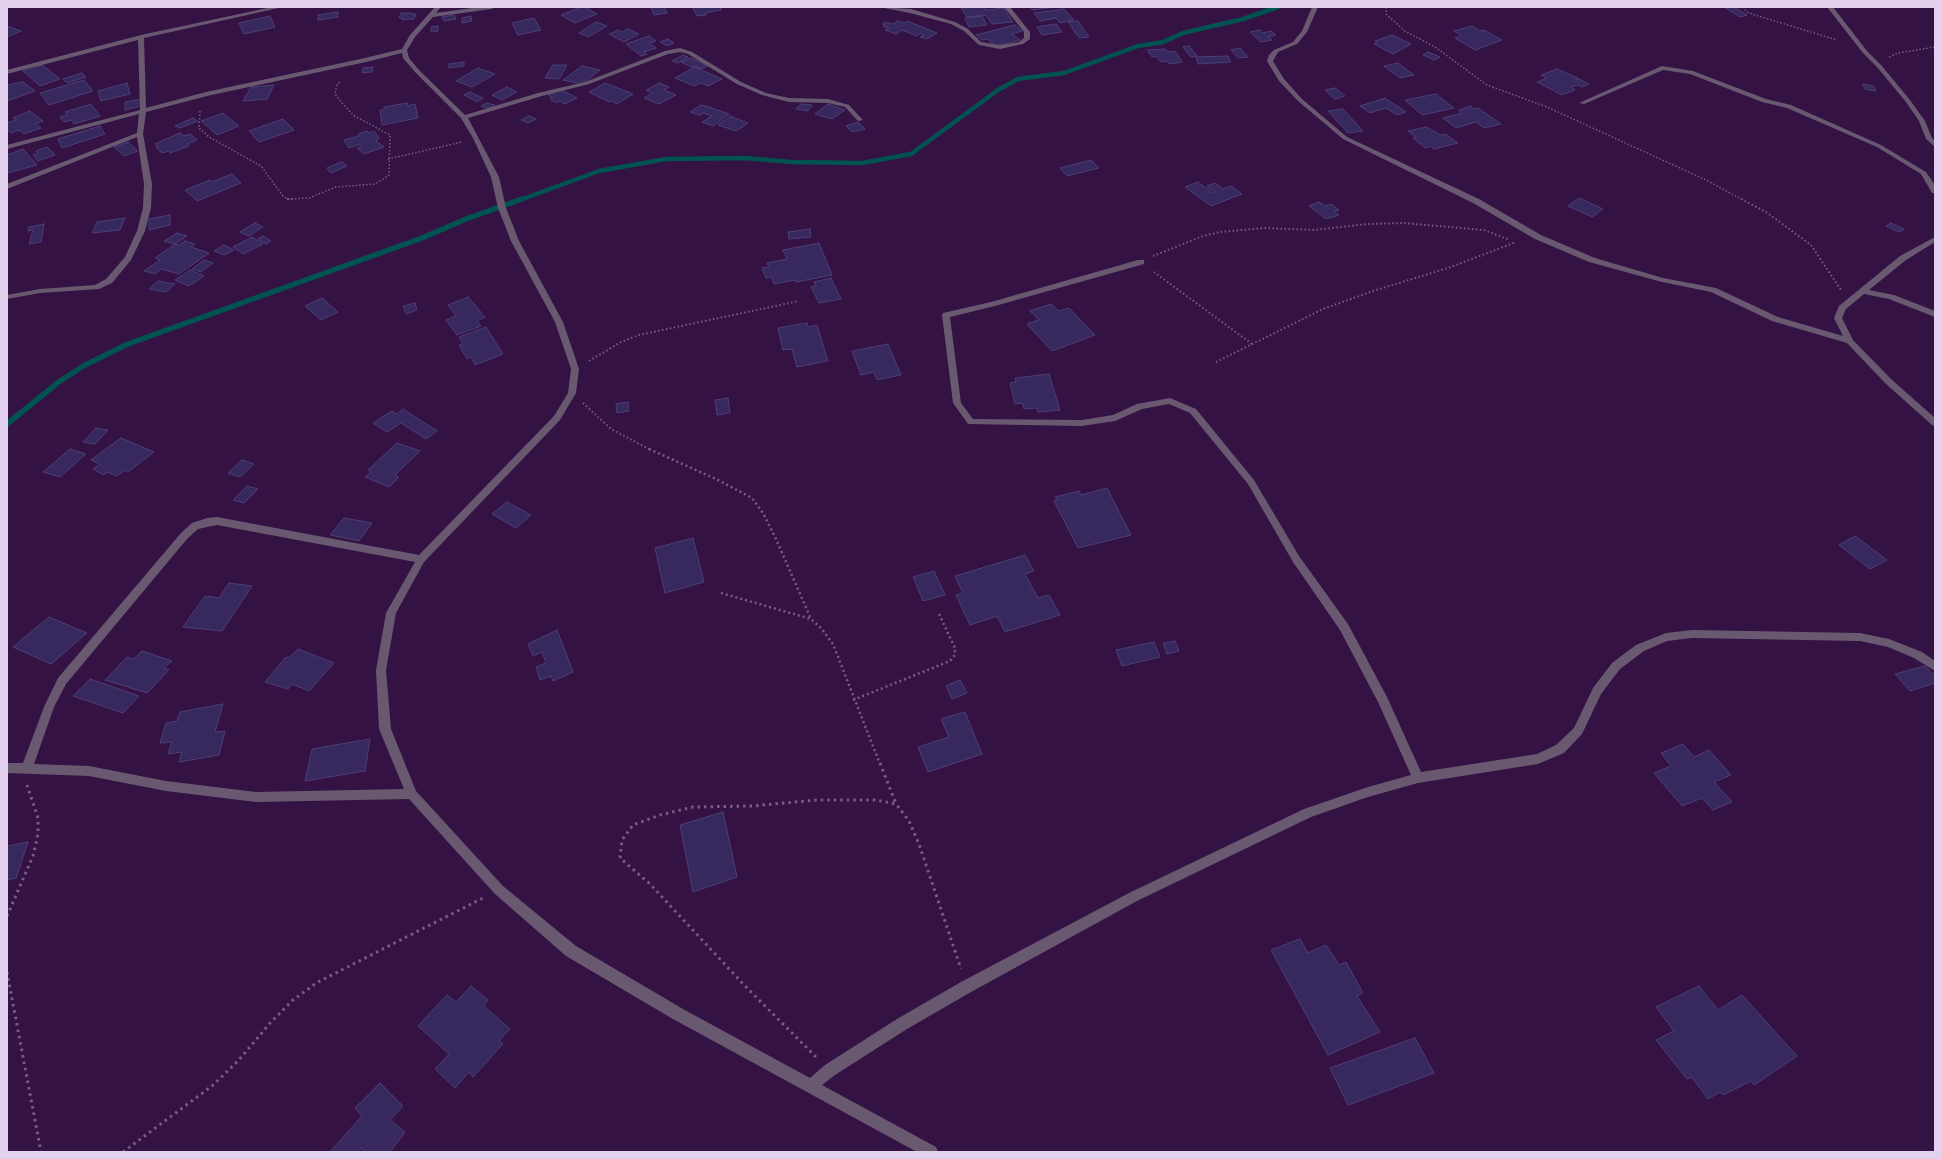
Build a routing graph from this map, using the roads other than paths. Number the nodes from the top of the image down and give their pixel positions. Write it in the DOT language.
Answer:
graph roads {
  1 [pos="280,7"];
  2 [pos="492,7"];
  3 [pos="882,7"];
  4 [pos="1007,7"];
  5 [pos="1316,7"];
  6 [pos="1830,7"];
  7 [pos="434,11"];
  8 [pos="141,37"];
  9 [pos="404,50"];
  10 [pos="7,72"];
  11 [pos="1582,103"];
  12 [pos="143,112"];
  13 [pos="464,117"];
  14 [pos="860,120"];
  15 [pos="140,134"];
  16 [pos="1935,144"];
  17 [pos="7,147"];
  18 [pos="7,187"];
  19 [pos="1935,191"];
  20 [pos="1935,239"];
  21 [pos="1141,262"];
  22 [pos="1864,291"];
  23 [pos="7,297"];
  24 [pos="1935,314"];
  25 [pos="1850,341"];
  26 [pos="1935,423"];
  27 [pos="421,559"];
  28 [pos="1935,667"];
  29 [pos="7,768"];
  30 [pos="27,768"];
  31 [pos="1418,778"];
  32 [pos="412,794"];
  33 [pos="811,1086"];
  34 [pos="931,1152"];
  1 -- 8 [label="street"];
  2 -- 7 [label="street"];
  3 -- 4 [label="street"];
  5 -- 25 [label="street"];
  6 -- 16 [label="street"];
  7 -- 9 [label="street"];
  8 -- 10 [label="street"];
  8 -- 12 [label="street"];
  9 -- 12 [label="street"];
  9 -- 13 [label="street"];
  11 -- 19 [label="street"];
  12 -- 15 [label="street"];
  12 -- 17 [label="street"];
  13 -- 14 [label="street"];
  13 -- 27 [label="street"];
  15 -- 18 [label="street"];
  15 -- 23 [label="street"];
  20 -- 22 [label="street"];
  21 -- 31 [label="street"];
  22 -- 24 [label="street"];
  22 -- 25 [label="street"];
  25 -- 26 [label="street"];
  27 -- 30 [label="street"];
  27 -- 32 [label="street"];
  28 -- 31 [label="street"];
  29 -- 30 [label="street"];
  30 -- 32 [label="street"];
  31 -- 33 [label="street"];
  32 -- 33 [label="street"];
  33 -- 34 [label="street"];
}
